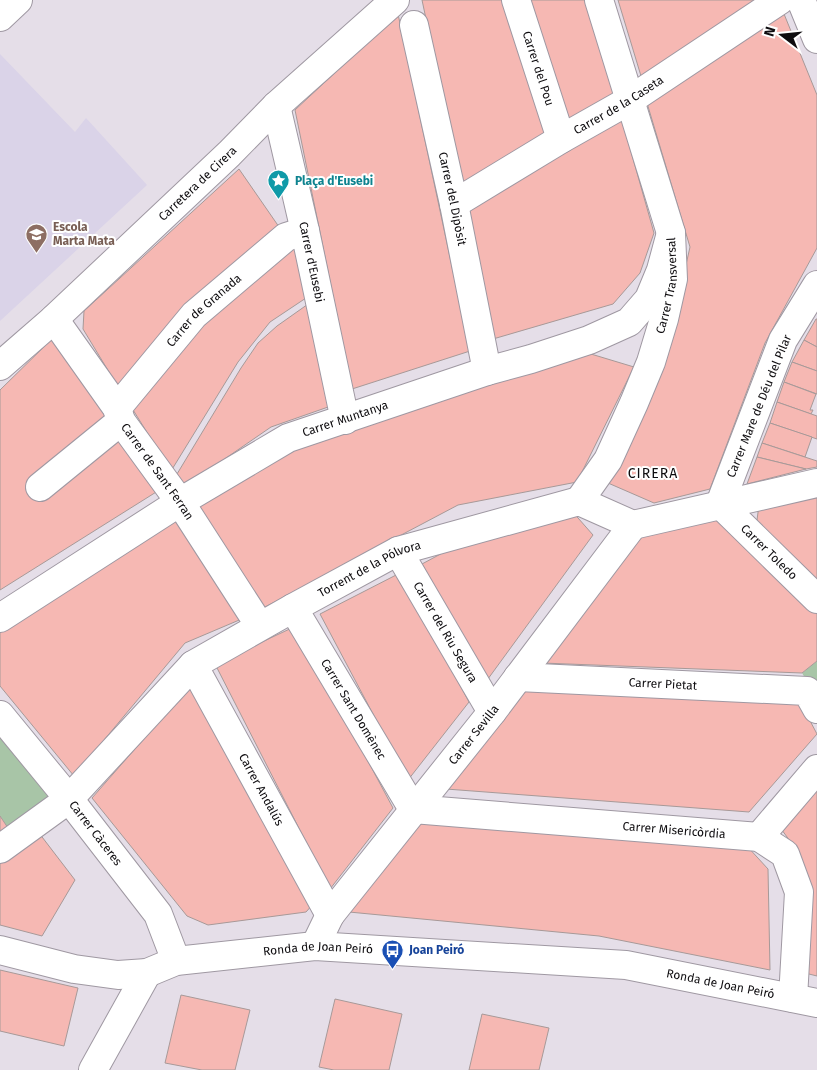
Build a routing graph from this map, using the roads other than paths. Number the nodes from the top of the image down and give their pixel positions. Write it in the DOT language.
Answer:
graph roads {
  1 [pos="18,0"];
  2 [pos="395,0"];
  3 [pos="516,0"];
  4 [pos="599,0"];
  5 [pos="780,0"];
  6 [pos="802,0"];
  7 [pos="0,17"];
  8 [pos="414,25"];
  9 [pos="817,39"];
  10 [pos="630,100"];
  11 [pos="276,106"];
  12 [pos="561,139"];
  13 [pos="454,204"];
  14 [pos="306,231"];
  15 [pos="671,233"];
  16 [pos="817,286"];
  17 [pos="54,319"];
  18 [pos="0,366"];
  19 [pos="487,371"];
  20 [pos="119,414"];
  21 [pos="345,420"];
  22 [pos="817,483"];
  23 [pos="40,487"];
  24 [pos="578,501"];
  25 [pos="180,502"];
  26 [pos="720,504"];
  27 [pos="633,524"];
  28 [pos="398,552"];
  29 [pos="817,599"];
  30 [pos="293,608"];
  31 [pos="0,618"];
  32 [pos="260,626"];
  33 [pos="193,665"];
  34 [pos="518,677"];
  35 [pos="812,700"];
  36 [pos="492,712"];
  37 [pos="0,715"];
  38 [pos="817,769"];
  39 [pos="69,799"];
  40 [pos="413,809"];
  41 [pos="759,837"];
  42 [pos="0,849"];
  43 [pos="330,915"];
  44 [pos="315,946"];
  45 [pos="0,950"];
  46 [pos="176,962"];
  47 [pos="147,973"];
  48 [pos="805,1000"];
  49 [pos="93,1070"];
  1 -- 7 [label="street"];
  2 -- 11 [label="street, Carretera de Cirera"];
  3 -- 12 [label="street, Carrer del Pou"];
  4 -- 10 [label="street, Carrer Transversal"];
  5 -- 10 [label="street, Carrer de la Caseta"];
  6 -- 9 [label="street"];
  8 -- 13 [label="street, Carrer del Dipòsit"];
  10 -- 12 [label="street, Carrer de la Caseta"];
  10 -- 15 [label="street, Carrer Transversal"];
  11 -- 14 [label="street, Carrer d'Eusebi"];
  11 -- 17 [label="street, Carretera de Cirera"];
  12 -- 13 [label="street, Carrer de la Caseta"];
  13 -- 19 [label="street, Carrer del Dipòsit"];
  14 -- 20 [label="street, Carrer de Granada"];
  14 -- 21 [label="street, Carrer d'Eusebi"];
  15 -- 19 [label="street, Carrer Muntanya"];
  15 -- 24 [label="street, Carrer Transversal"];
  16 -- 26 [label="street, Carrer Mare de Déu del Pilar"];
  17 -- 18 [label="street, Carretera de Cirera"];
  17 -- 20 [label="street, Carrer de Sant Ferran"];
  19 -- 21 [label="street, Carrer Muntanya"];
  20 -- 23 [label="street, Carrer de Granada"];
  20 -- 25 [label="street, Carrer de Sant Ferran"];
  21 -- 25 [label="street, Carrer Muntanya"];
  22 -- 26 [label="street"];
  24 -- 27 [label="street"];
  24 -- 28 [label="street, Torrent de la Pólvora"];
  25 -- 31 [label="street, Carrer Muntanya"];
  25 -- 32 [label="street, Carrer de Sant Ferran"];
  26 -- 27 [label="street"];
  26 -- 29 [label="street, Carrer Toledo"];
  27 -- 34 [label="street, Carrer Sevilla"];
  28 -- 30 [label="street, Torrent de la Pólvora"];
  28 -- 36 [label="street, Carrer del Riu Segura"];
  30 -- 32 [label="street, Torrent de la Pólvora"];
  30 -- 40 [label="street, Carrer Sant Domènec"];
  32 -- 33 [label="street, Torrent de la Pólvora"];
  33 -- 39 [label="street, Torrent de la Pólvora"];
  33 -- 43 [label="street, Carrer Andalús"];
  34 -- 35 [label="street, Carrer Pietat"];
  34 -- 36 [label="street, Carrer Sevilla"];
  36 -- 40 [label="street, Carrer Sevilla"];
  37 -- 39 [label="street, Carrer Càceres"];
  38 -- 41 [label="street"];
  39 -- 42 [label="street, Torrent de la Pólvora"];
  39 -- 46 [label="street, Carrer Càceres"];
  40 -- 41 [label="street, Carrer Misericòrdia"];
  40 -- 43 [label="street, Carrer Sevilla"];
  41 -- 48 [label="street, Carrer Misericòrdia"];
  43 -- 44 [label="street, Carrer Sevilla"];
  44 -- 46 [label="street, Ronda de Joan Peiró"];
  44 -- 48 [label="street, Ronda de Joan Peiró"];
  45 -- 47 [label="street, Ronda de Joan Peiró"];
  46 -- 47 [label="street, Ronda de Joan Peiró"];
  47 -- 49 [label="street"];
}
